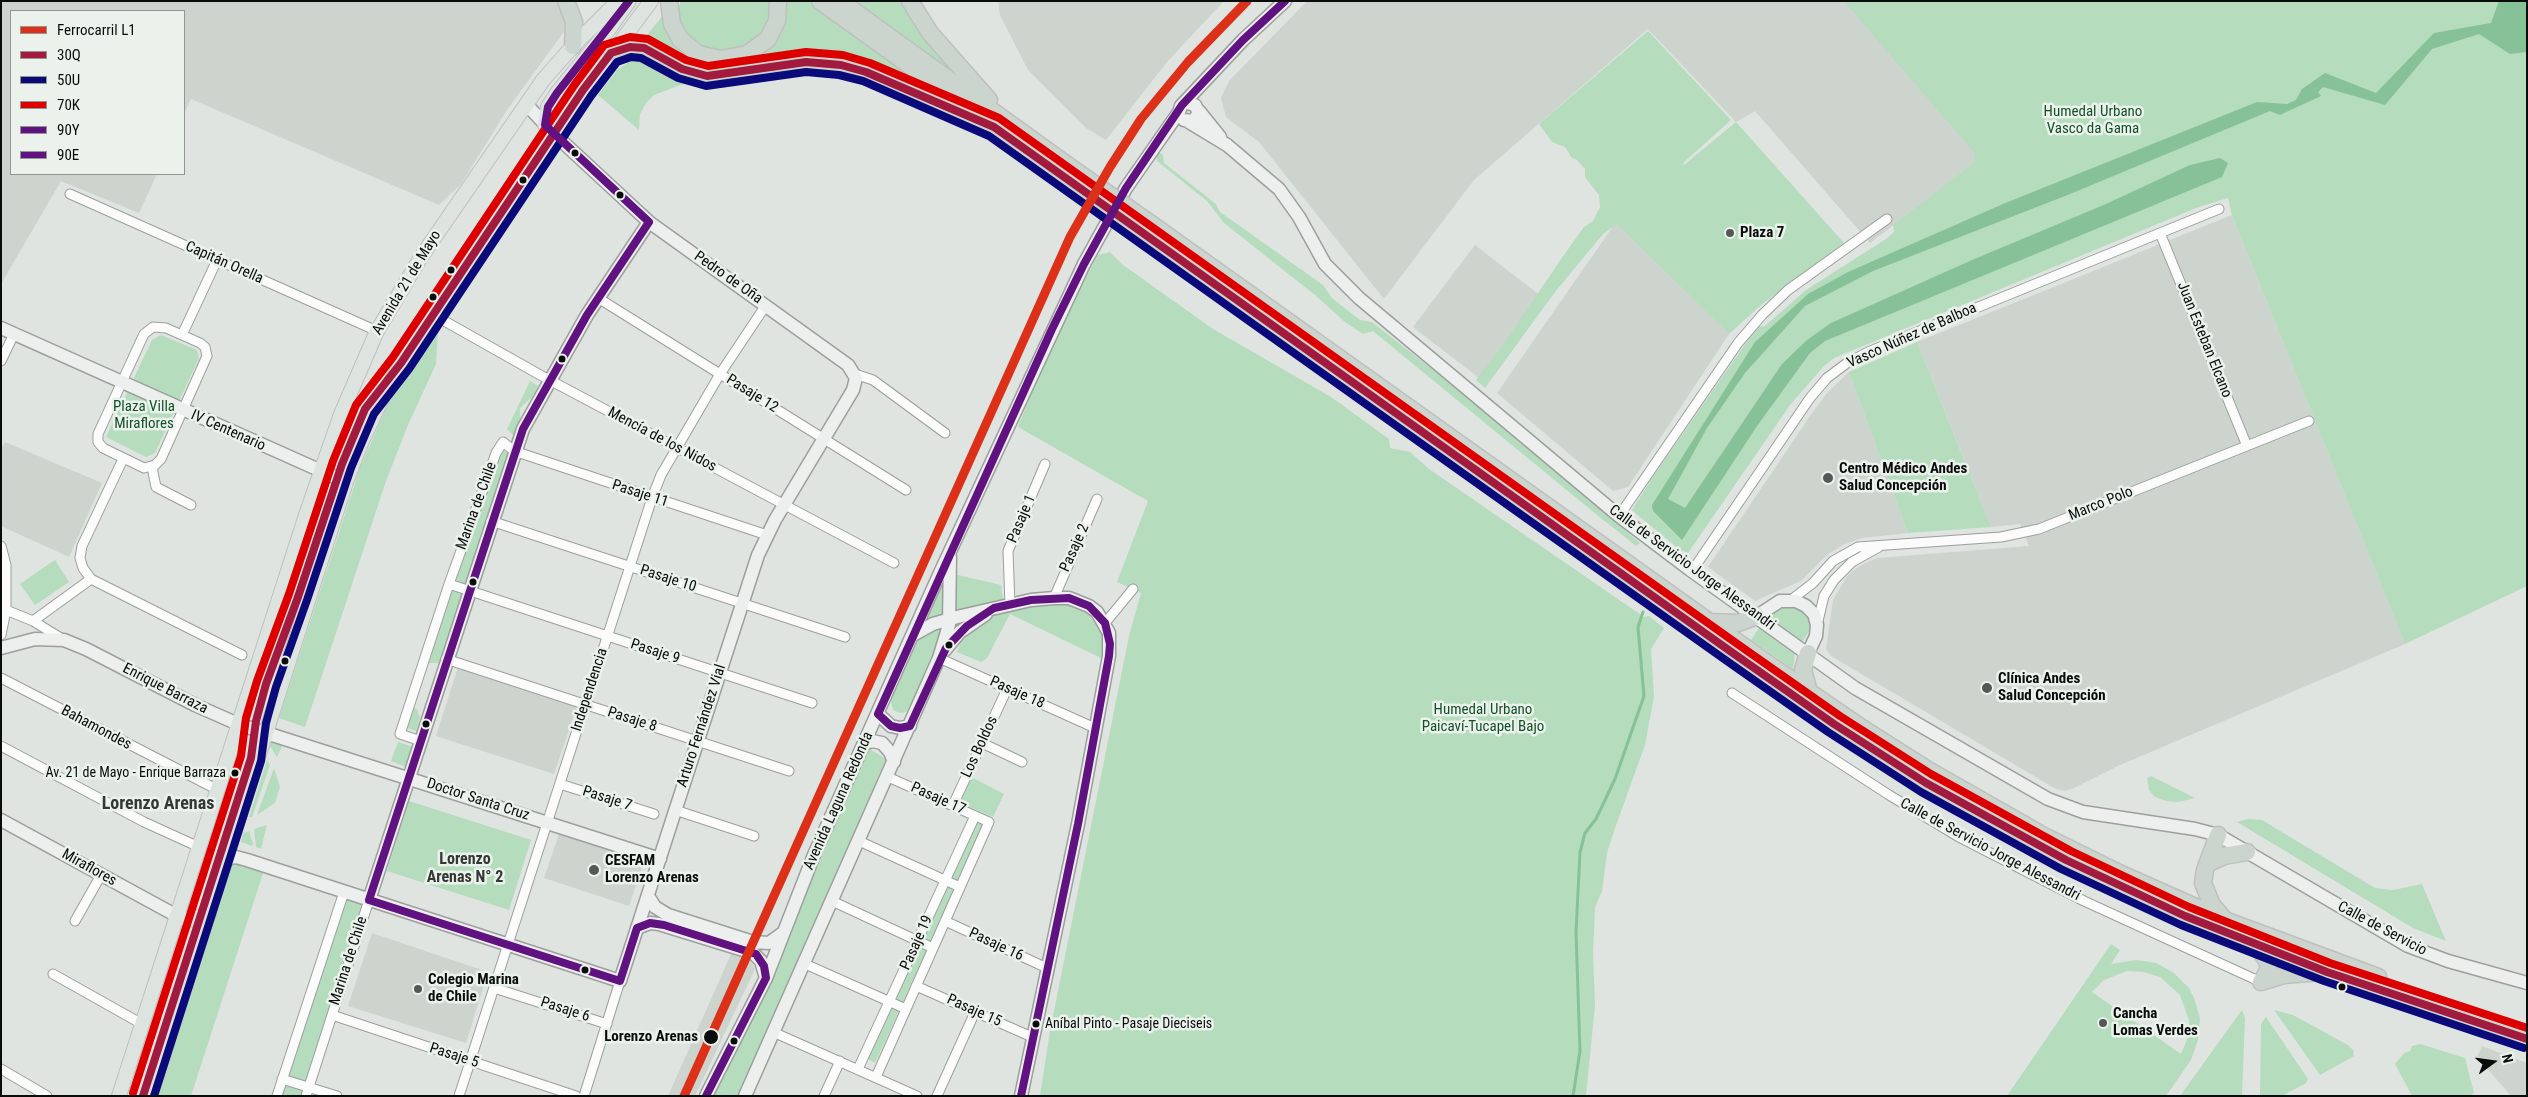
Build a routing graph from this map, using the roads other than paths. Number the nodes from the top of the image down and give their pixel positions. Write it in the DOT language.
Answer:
graph roads {
  1 [pos="566,1"];
  2 [pos="618,1"];
  3 [pos="629,1"];
  4 [pos="651,1"];
  5 [pos="669,1"];
  6 [pos="778,1"];
  7 [pos="820,1"];
  8 [pos="840,1"];
  9 [pos="910,1"];
  10 [pos="1285,1"];
  11 [pos="573,46"];
  12 [pos="610,53"];
  13 [pos="1220,66"];
  14 [pos="526,104"];
  15 [pos="1198,110"];
  16 [pos="1185,115"];
  17 [pos="1000,124"];
  18 [pos="549,129"];
  19 [pos="1226,145"];
  20 [pos="70,194"];
  21 [pos="2218,209"];
  22 [pos="1888,219"];
  23 [pos="649,222"];
  24 [pos="1151,231"];
  25 [pos="2160,233"];
  26 [pos="217,260"];
  27 [pos="598,298"];
  28 [pos="766,305"];
  29 [pos="432,314"];
  30 [pos="1,328"];
  31 [pos="377,331"];
  32 [pos="14,334"];
  33 [pos="182,335"];
  34 [pos="1,361"];
  35 [pos="720,374"];
  36 [pos="855,374"];
  37 [pos="550,380"];
  38 [pos="121,383"];
  39 [pos="183,411"];
  40 [pos="2308,421"];
  41 [pos="945,433"];
  42 [pos="824,439"];
  43 [pos="2247,446"];
  44 [pos="676,448"];
  45 [pos="514,451"];
  46 [pos="123,459"];
  47 [pos="1045,464"];
  48 [pos="152,467"];
  49 [pos="320,472"];
  50 [pos="346,482"];
  51 [pos="906,490"];
  52 [pos="652,498"];
  53 [pos="1097,499"];
  54 [pos="192,505"];
  55 [pos="784,505"];
  56 [pos="1619,516"];
  57 [pos="491,521"];
  58 [pos="767,535"];
  59 [pos="1,546"];
  60 [pos="1884,546"];
  61 [pos="951,550"];
  62 [pos="894,563"];
  63 [pos="629,566"];
  64 [pos="1692,571"];
  65 [pos="91,579"];
  66 [pos="449,584"];
  67 [pos="1133,589"];
  68 [pos="469,591"];
  69 [pos="1054,598"];
  70 [pos="1791,600"];
  71 [pos="741,603"];
  72 [pos="1010,605"];
  73 [pos="1741,606"];
  74 [pos="1770,606"];
  75 [pos="994,608"];
  76 [pos="6,610"];
  77 [pos="1756,616"];
  78 [pos="950,619"];
  79 [pos="33,621"];
  80 [pos="1710,622"];
  81 [pos="1105,623"];
  82 [pos="1817,625"];
  83 [pos="913,635"];
  84 [pos="1,636"];
  85 [pos="607,636"];
  86 [pos="845,637"];
  87 [pos="64,640"];
  88 [pos="1811,647"];
  89 [pos="1,648"];
  90 [pos="242,655"];
  91 [pos="940,658"];
  92 [pos="446,659"];
  93 [pos="718,673"];
  94 [pos="1,678"];
  95 [pos="1007,689"];
  96 [pos="1809,692"];
  97 [pos="1732,693"];
  98 [pos="812,703"];
  99 [pos="586,705"];
  100 [pos="878,714"];
  101 [pos="238,724"];
  102 [pos="910,726"];
  103 [pos="1095,728"];
  104 [pos="268,733"];
  105 [pos="421,741"];
  106 [pos="697,741"];
  107 [pos="982,743"];
  108 [pos="864,744"];
  109 [pos="1,746"];
  110 [pos="894,762"];
  111 [pos="1022,762"];
  112 [pos="789,771"];
  113 [pos="888,777"];
  114 [pos="409,778"];
  115 [pos="560,784"];
  116 [pos="218,790"];
  117 [pos="953,805"];
  118 [pos="675,810"];
  119 [pos="654,814"];
  120 [pos="975,816"];
  121 [pos="1,820"];
  122 [pos="547,822"];
  123 [pos="989,822"];
  124 [pos="2218,835"];
  125 [pos="754,836"];
  126 [pos="859,841"];
  127 [pos="199,848"];
  128 [pos="2247,852"];
  129 [pos="227,859"];
  130 [pos="660,859"];
  131 [pos="2207,864"];
  132 [pos="101,875"];
  133 [pos="946,880"];
  134 [pos="960,887"];
  135 [pos="344,892"];
  136 [pos="648,896"];
  137 [pos="369,900"];
  138 [pos="832,901"];
  139 [pos="209,914"];
  140 [pos="177,916"];
  141 [pos="75,921"];
  142 [pos="945,921"];
  143 [pos="2227,921"];
  144 [pos="637,928"];
  145 [pos="784,932"];
  146 [pos="918,940"];
  147 [pos="508,945"];
  148 [pos="2258,946"];
  149 [pos="933,948"];
  150 [pos="803,963"];
  151 [pos="1047,968"];
  152 [pos="2327,972"];
  153 [pos="54,974"];
  154 [pos="766,978"];
  155 [pos="620,982"];
  156 [pos="2261,982"];
  157 [pos="2527,983"];
  158 [pos="916,986"];
  159 [pos="494,988"];
  160 [pos="891,1001"];
  161 [pos="906,1008"];
  162 [pos="975,1012"];
  163 [pos="332,1016"];
  164 [pos="142,1024"];
  165 [pos="607,1024"];
  166 [pos="2527,1027"];
  167 [pos="773,1032"];
  168 [pos="1032,1037"];
  169 [pos="2527,1039"];
  170 [pos="470,1061"];
  171 [pos="840,1062"];
  172 [pos="1,1069"];
  173 [pos="858,1070"];
  174 [pos="876,1077"];
  175 [pos="282,1079"];
  176 [pos="308,1091"];
  177 [pos="47,1096"];
  178 [pos="119,1096"];
  179 [pos="150,1096"];
  180 [pos="277,1096"];
  181 [pos="337,1096"];
  182 [pos="459,1096"];
  183 [pos="576,1096"];
  184 [pos="584,1096"];
  185 [pos="706,1096"];
  186 [pos="745,1096"];
  187 [pos="824,1096"];
  188 [pos="917,1096"];
  189 [pos="937,1096"];
  190 [pos="1021,1096"];
  1 -- 11 [label="highway"];
  2 -- 11 [label="main road, Avenida 21 de Mayo"];
  3 -- 18 [label="main road"];
  4 -- 12 [label="main road"];
  5 -- 6 [label="highway"];
  7 -- 17 [label="highway"];
  8 -- 17 [label="highway"];
  9 -- 17 [label="highway"];
  10 -- 13 [label="street"];
  11 -- 14 [label="main road, Avenida 21 de Mayo"];
  12 -- 17 [label="highway"];
  12 -- 18 [label="main road"];
  13 -- 15 [label="street"];
  13 -- 16 [label="street"];
  14 -- 18 [label="street, Pedro de Oña"];
  14 -- 31 [label="main road, Avenida 21 de Mayo"];
  15 -- 16 [label="street"];
  15 -- 19 [label="street, Calle de Servicio Jorge Alessandri"];
  16 -- 19 [label="street, Calle de Servicio Jorge Alessandri"];
  16 -- 61 [label="street, Avenida Laguna Redonda"];
  17 -- 24 [label="highway, bridge"];
  18 -- 23 [label="street, Pedro de Oña"];
  18 -- 29 [label="main road"];
  19 -- 56 [label="street, Calle de Servicio Jorge Alessandri"];
  20 -- 26 [label="street, Capitán Orella"];
  21 -- 25 [label="street, Vasco Núñez de Balboa"];
  22 -- 56 [label="street"];
  23 -- 27 [label="street, Marina de Chile"];
  23 -- 28 [label="street, Pedro de Oña"];
  24 -- 80 [label="highway"];
  24 -- 148 [label="highway"];
  25 -- 43 [label="street, Juan Esteban Elcano"];
  25 -- 64 [label="street, Vasco Núñez de Balboa"];
  26 -- 31 [label="street, Capitán Orella"];
  26 -- 33 [label="street"];
  27 -- 35 [label="street, Pasaje 12"];
  27 -- 37 [label="street, Marina de Chile"];
  28 -- 35 [label="street, Independencia"];
  28 -- 36 [label="street, Pedro de Oña"];
  29 -- 37 [label="street, Mencía de los Nidos"];
  29 -- 50 [label="main road"];
  30 -- 32 [label="street, IV Centenario"];
  31 -- 49 [label="main road, Avenida 21 de Mayo"];
  32 -- 34 [label="street"];
  32 -- 38 [label="street, IV Centenario"];
  33 -- 38 [label="street"];
  33 -- 39 [label="street"];
  35 -- 42 [label="street, Pasaje 12"];
  35 -- 44 [label="street, Independencia"];
  36 -- 41 [label="street, Pedro de Oña"];
  36 -- 42 [label="street, Arturo Fernández Vial"];
  37 -- 44 [label="street, Mencía de los Nidos"];
  37 -- 45 [label="street, Marina de Chile"];
  38 -- 39 [label="street, IV Centenario"];
  38 -- 46 [label="street"];
  39 -- 48 [label="street"];
  39 -- 49 [label="street, IV Centenario"];
  40 -- 43 [label="street, Marco Polo"];
  42 -- 51 [label="street, Pasaje 12"];
  42 -- 55 [label="street, Arturo Fernández Vial"];
  43 -- 60 [label="street, Marco Polo"];
  44 -- 52 [label="street, Independencia"];
  44 -- 55 [label="street, Mencía de los Nidos"];
  45 -- 52 [label="street, Pasaje 11"];
  45 -- 57 [label="street, Marina de Chile"];
  45 -- 66 [label="street, Marina de Chile"];
  46 -- 48 [label="street"];
  46 -- 65 [label="street"];
  47 -- 72 [label="street, Pasaje 1"];
  48 -- 54 [label="street"];
  49 -- 50 [label="street, IV Centenario"];
  49 -- 101 [label="main road, Avenida 21 de Mayo"];
  50 -- 104 [label="main road"];
  52 -- 58 [label="street, Pasaje 11"];
  52 -- 63 [label="street, Independencia"];
  53 -- 69 [label="street, Pasaje 2"];
  55 -- 58 [label="street, Arturo Fernández Vial"];
  55 -- 62 [label="street, Mencía de los Nidos"];
  56 -- 64 [label="street, Calle de Servicio Jorge Alessandri"];
  57 -- 63 [label="street, Pasaje 10"];
  57 -- 68 [label="street, Marina de Chile"];
  58 -- 71 [label="street, Arturo Fernández Vial"];
  59 -- 76 [label="street"];
  60 -- 70 [label="street, Marco Polo"];
  60 -- 82 [label="street, Marco Polo"];
  61 -- 78 [label="street"];
  61 -- 83 [label="street, Avenida Laguna Redonda"];
  63 -- 71 [label="street, Pasaje 10"];
  63 -- 85 [label="street, Independencia"];
  64 -- 73 [label="street, Calle de Servicio Jorge Alessandri"];
  65 -- 79 [label="street"];
  65 -- 90 [label="street"];
  66 -- 68 [label="street"];
  66 -- 105 [label="street, Marina de Chile"];
  67 -- 81 [label="street"];
  68 -- 85 [label="street, Pasaje 9"];
  68 -- 92 [label="street, Marina de Chile"];
  69 -- 72 [label="street"];
  69 -- 81 [label="street"];
  70 -- 74 [label="street, Marco Polo"];
  70 -- 82 [label="street"];
  71 -- 86 [label="street, Pasaje 10"];
  71 -- 93 [label="street, Arturo Fernández Vial"];
  72 -- 75 [label="street"];
  73 -- 74 [label="street, Marco Polo"];
  73 -- 77 [label="street, Calle de Servicio Jorge Alessandri"];
  74 -- 77 [label="street"];
  75 -- 78 [label="street"];
  75 -- 91 [label="street"];
  76 -- 79 [label="street, Enrique Barraza"];
  76 -- 84 [label="street"];
  77 -- 80 [label="highway"];
  77 -- 88 [label="street, Calle de Servicio Jorge Alessandri"];
  78 -- 83 [label="street"];
  78 -- 91 [label="street"];
  79 -- 87 [label="street, Enrique Barraza"];
  80 -- 96 [label="highway"];
  81 -- 103 [label="street"];
  82 -- 88 [label="street, Marco Polo"];
  83 -- 100 [label="street, Avenida Laguna Redonda"];
  85 -- 93 [label="street, Pasaje 9"];
  85 -- 99 [label="street, Independencia"];
  87 -- 89 [label="street, Enrique Barraza"];
  87 -- 101 [label="street, Enrique Barraza"];
  88 -- 96 [label="highway"];
  88 -- 124 [label="street, Calle de Servicio Jorge Alessandri"];
  91 -- 95 [label="street, Pasaje 18"];
  91 -- 102 [label="street"];
  92 -- 99 [label="street, Pasaje 8"];
  92 -- 105 [label="street, Marina de Chile"];
  93 -- 98 [label="street, Pasaje 9"];
  93 -- 106 [label="street, Arturo Fernández Vial"];
  94 -- 116 [label="street, Bahamondes"];
  95 -- 103 [label="street, Pasaje 18"];
  95 -- 107 [label="street, Los Boldos"];
  96 -- 143 [label="highway"];
  97 -- 156 [label="street, Calle de Servicio Jorge Alessandri"];
  99 -- 106 [label="street, Pasaje 8"];
  99 -- 115 [label="street, Independencia"];
  100 -- 102 [label="street"];
  100 -- 108 [label="street, Avenida Laguna Redonda"];
  101 -- 104 [label="street, Enrique Barraza"];
  101 -- 116 [label="main road, Avenida 21 de Mayo"];
  102 -- 110 [label="street"];
  103 -- 151 [label="street"];
  104 -- 114 [label="street, Doctor Santa Cruz"];
  104 -- 129 [label="main road"];
  105 -- 114 [label="street, Marina de Chile"];
  106 -- 112 [label="street, Pasaje 8"];
  106 -- 118 [label="street, Arturo Fernández Vial"];
  107 -- 111 [label="street"];
  107 -- 117 [label="street, Los Boldos"];
  108 -- 110 [label="street"];
  108 -- 145 [label="street, Avenida Laguna Redonda"];
  109 -- 127 [label="street"];
  110 -- 113 [label="street"];
  113 -- 117 [label="street, Pasaje 17"];
  113 -- 126 [label="street"];
  114 -- 122 [label="street, Doctor Santa Cruz"];
  114 -- 137 [label="street, Marina de Chile"];
  115 -- 119 [label="street, Pasaje 7"];
  115 -- 122 [label="street, Independencia"];
  116 -- 127 [label="main road, Avenida 21 de Mayo"];
  117 -- 120 [label="street, Pasaje 17"];
  118 -- 125 [label="street"];
  118 -- 130 [label="street, Arturo Fernández Vial"];
  120 -- 123 [label="street, Pasaje 17"];
  120 -- 133 [label="street, Pasaje 19"];
  121 -- 132 [label="street, Miraflores"];
  122 -- 130 [label="street, Doctor Santa Cruz"];
  122 -- 147 [label="street, Independencia"];
  123 -- 134 [label="street, Pasaje 19"];
  124 -- 128 [label="street, Calle de Servicio Jorge Alessandri"];
  124 -- 131 [label="highway"];
  126 -- 133 [label="street"];
  126 -- 138 [label="street"];
  127 -- 140 [label="main road, Avenida 21 de Mayo"];
  128 -- 131 [label="highway"];
  128 -- 157 [label="street, Calle de Servicio"];
  129 -- 135 [label="street"];
  129 -- 139 [label="main road"];
  130 -- 136 [label="street, Arturo Fernández Vial"];
  131 -- 143 [label="highway"];
  132 -- 140 [label="street, Miraflores"];
  132 -- 141 [label="street"];
  133 -- 134 [label="street"];
  133 -- 146 [label="street, Pasaje 19"];
  134 -- 142 [label="street, Pasaje 19"];
  135 -- 137 [label="street"];
  135 -- 175 [label="street, Marina de Chile"];
  136 -- 144 [label="street, Arturo Fernández Vial"];
  136 -- 145 [label="street"];
  137 -- 147 [label="street"];
  137 -- 163 [label="street, Marina de Chile"];
  138 -- 146 [label="street"];
  138 -- 150 [label="street"];
  139 -- 140 [label="main road"];
  139 -- 179 [label="main road"];
  140 -- 164 [label="main road, Avenida 21 de Mayo"];
  142 -- 149 [label="street, Pasaje 19"];
  142 -- 151 [label="street, Pasaje 16"];
  143 -- 166 [label="highway"];
  144 -- 154 [label="street"];
  144 -- 155 [label="street, Arturo Fernández Vial"];
  145 -- 154 [label="street, Avenida Laguna Redonda"];
  146 -- 149 [label="street"];
  146 -- 160 [label="street, Pasaje 19"];
  147 -- 155 [label="street"];
  147 -- 159 [label="street, Independencia"];
  148 -- 152 [label="highway"];
  148 -- 156 [label="highway"];
  149 -- 158 [label="street, Pasaje 19"];
  150 -- 160 [label="street"];
  150 -- 167 [label="street"];
  151 -- 168 [label="street"];
  152 -- 156 [label="highway"];
  152 -- 169 [label="highway"];
  153 -- 164 [label="street"];
  154 -- 185 [label="street, Avenida Laguna Redonda"];
  155 -- 165 [label="street, Arturo Fernández Vial"];
  158 -- 161 [label="street, Pasaje 19"];
  158 -- 162 [label="street, Pasaje 15"];
  159 -- 165 [label="street, Pasaje 6"];
  159 -- 170 [label="street, Independencia"];
  160 -- 161 [label="street"];
  160 -- 173 [label="street, Pasaje 19"];
  161 -- 174 [label="street, Pasaje 19"];
  162 -- 168 [label="street, Pasaje 15"];
  162 -- 189 [label="street"];
  163 -- 170 [label="street, Pasaje 5"];
  163 -- 176 [label="street, Marina de Chile"];
  164 -- 178 [label="main road, Avenida 21 de Mayo"];
  165 -- 184 [label="street, Arturo Fernández Vial"];
  167 -- 171 [label="street"];
  167 -- 186 [label="street"];
  168 -- 190 [label="street"];
  170 -- 182 [label="street, Independencia"];
  170 -- 183 [label="street, Pasaje 5"];
  171 -- 173 [label="street"];
  171 -- 187 [label="street"];
  172 -- 177 [label="street"];
  173 -- 174 [label="street"];
  174 -- 188 [label="street"];
  175 -- 176 [label="street"];
  175 -- 180 [label="street, Marina de Chile"];
  176 -- 181 [label="street"];
}
